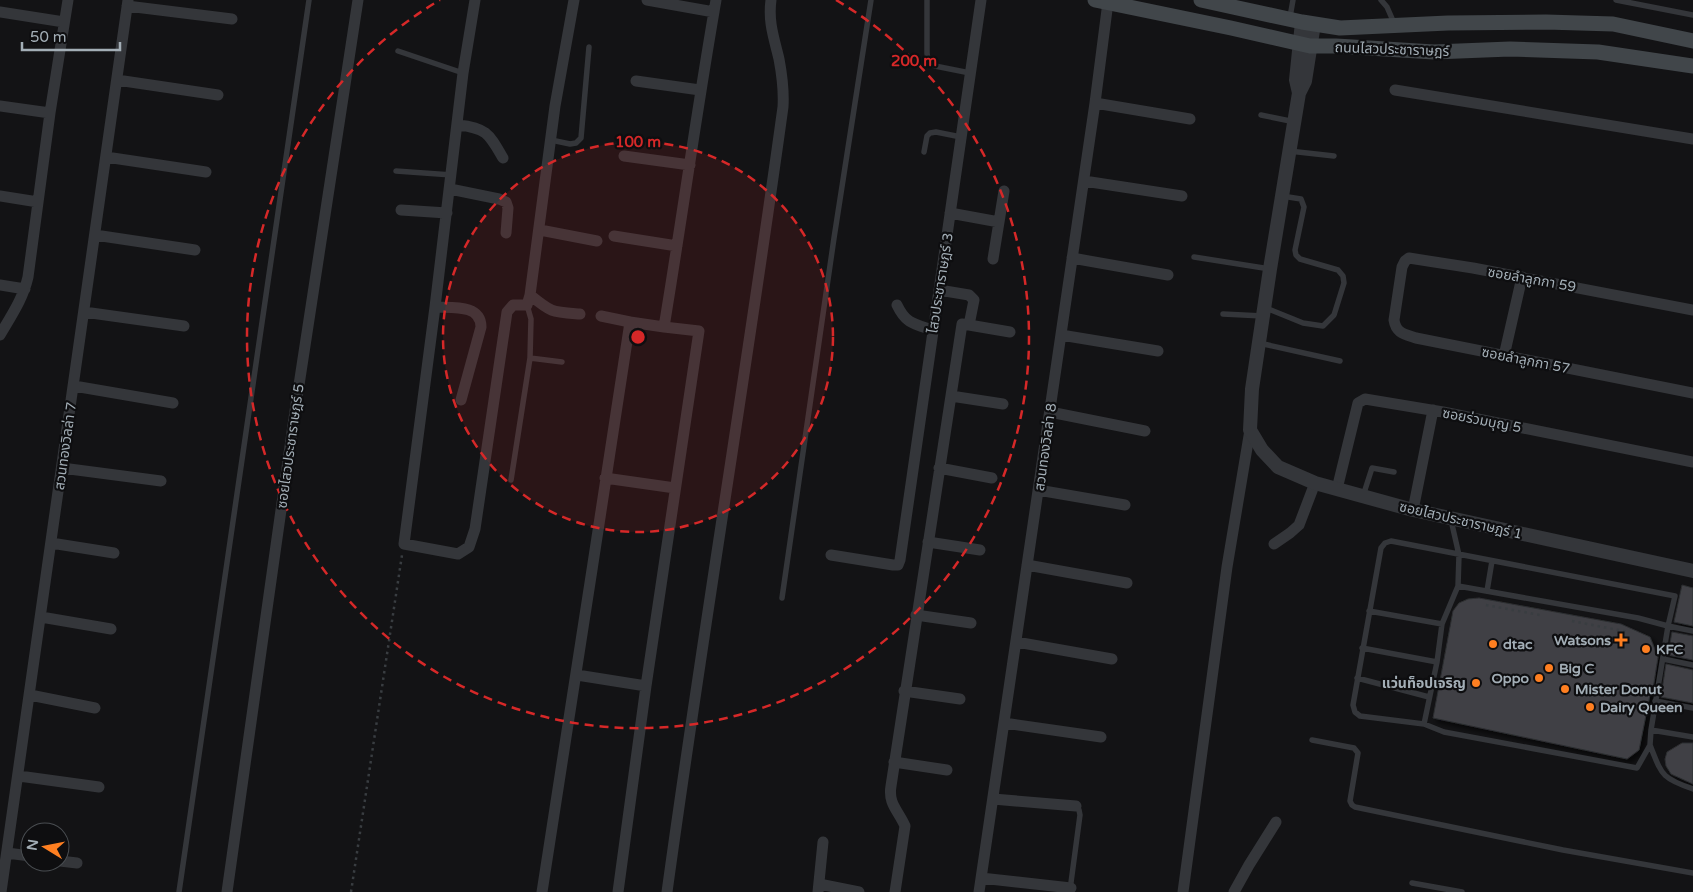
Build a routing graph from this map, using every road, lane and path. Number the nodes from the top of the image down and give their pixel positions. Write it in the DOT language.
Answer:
graph roads {
  1 [pos="68,0"];
  2 [pos="309,0"];
  3 [pos="358,0"];
  4 [pos="475,0"];
  5 [pos="574,0"];
  6 [pos="647,0"];
  7 [pos="771,0"];
  8 [pos="871,0"];
  9 [pos="927,0"];
  10 [pos="981,0"];
  11 [pos="1201,0"];
  12 [pos="1293,0"];
  13 [pos="1382,0"];
  14 [pos="1616,0"];
  15 [pos="1102,1"];
  16 [pos="128,3"];
  17 [pos="1232,3"];
  18 [pos="715,6"];
  19 [pos="0,12"];
  20 [pos="1254,12"];
  21 [pos="1693,15"];
  22 [pos="232,19"];
  23 [pos="64,22"];
  24 [pos="1302,22"];
  25 [pos="1395,25"];
  26 [pos="1250,33"];
  27 [pos="1693,41"];
  28 [pos="1305,45"];
  29 [pos="589,47"];
  30 [pos="398,51"];
  31 [pos="1693,66"];
  32 [pos="463,73"];
  33 [pos="970,73"];
  34 [pos="117,80"];
  35 [pos="636,81"];
  36 [pos="700,90"];
  37 [pos="1394,90"];
  38 [pos="218,95"];
  39 [pos="1095,103"];
  40 [pos="0,106"];
  41 [pos="50,113"];
  42 [pos="1261,115"];
  43 [pos="1190,119"];
  44 [pos="1294,122"];
  45 [pos="458,125"];
  46 [pos="961,136"];
  47 [pos="1693,139"];
  48 [pos="551,140"];
  49 [pos="1289,151"];
  50 [pos="924,152"];
  51 [pos="624,156"];
  52 [pos="1334,156"];
  53 [pos="106,157"];
  54 [pos="503,158"];
  55 [pos="690,165"];
  56 [pos="396,171"];
  57 [pos="206,172"];
  58 [pos="452,175"];
  59 [pos="1084,181"];
  60 [pos="450,189"];
  61 [pos="1004,191"];
  62 [pos="0,196"];
  63 [pos="1182,196"];
  64 [pos="1282,196"];
  65 [pos="38,202"];
  66 [pos="400,210"];
  67 [pos="447,213"];
  68 [pos="950,213"];
  69 [pos="999,222"];
  70 [pos="540,230"];
  71 [pos="506,234"];
  72 [pos="95,235"];
  73 [pos="614,236"];
  74 [pos="597,240"];
  75 [pos="677,246"];
  76 [pos="195,250"];
  77 [pos="1194,257"];
  78 [pos="1072,258"];
  79 [pos="993,259"];
  80 [pos="1270,269"];
  81 [pos="1168,276"];
  82 [pos="1522,277"];
  83 [pos="0,285"];
  84 [pos="25,290"];
  85 [pos="940,290"];
  86 [pos="1398,293"];
  87 [pos="529,300"];
  88 [pos="897,305"];
  89 [pos="435,307"];
  90 [pos="1693,310"];
  91 [pos="84,312"];
  92 [pos="1263,312"];
  93 [pos="580,314"];
  94 [pos="1223,314"];
  95 [pos="601,316"];
  96 [pos="630,322"];
  97 [pos="969,325"];
  98 [pos="184,326"];
  99 [pos="664,327"];
  100 [pos="932,330"];
  101 [pos="1010,332"];
  102 [pos="0,335"];
  103 [pos="1061,335"];
  104 [pos="1259,343"];
  105 [pos="1158,351"];
  106 [pos="1504,356"];
  107 [pos="530,358"];
  108 [pos="1340,360"];
  109 [pos="562,362"];
  110 [pos="74,386"];
  111 [pos="1693,393"];
  112 [pos="951,396"];
  113 [pos="461,400"];
  114 [pos="173,403"];
  115 [pos="1004,404"];
  116 [pos="1434,410"];
  117 [pos="1050,412"];
  118 [pos="1250,430"];
  119 [pos="1145,431"];
  120 [pos="1693,462"];
  121 [pos="62,468"];
  122 [pos="939,468"];
  123 [pos="1394,472"];
  124 [pos="605,478"];
  125 [pos="992,478"];
  126 [pos="511,480"];
  127 [pos="161,481"];
  128 [pos="1315,483"];
  129 [pos="675,488"];
  130 [pos="1337,489"];
  131 [pos="1038,490"];
  132 [pos="1363,496"];
  133 [pos="1125,505"];
  134 [pos="1414,510"];
  135 [pos="1450,518"];
  136 [pos="928,542"];
  137 [pos="52,543"];
  138 [pos="404,544"];
  139 [pos="1274,544"];
  140 [pos="980,550"];
  141 [pos="114,553"];
  142 [pos="831,555"];
  143 [pos="1459,555"];
  144 [pos="1492,561"];
  145 [pos="1027,565"];
  146 [pos="1693,571"];
  147 [pos="1127,583"];
  148 [pos="1458,586"];
  149 [pos="1487,591"];
  150 [pos="782,598"];
  151 [pos="1486,605"];
  152 [pos="1369,611"];
  153 [pos="916,615"];
  154 [pos="1540,615"];
  155 [pos="41,617"];
  156 [pos="1572,621"];
  157 [pos="971,623"];
  158 [pos="1442,624"];
  159 [pos="1668,626"];
  160 [pos="111,629"];
  161 [pos="1693,630"];
  162 [pos="1629,632"];
  163 [pos="1016,642"];
  164 [pos="1362,648"];
  165 [pos="1112,659"];
  166 [pos="1663,659"];
  167 [pos="1437,662"];
  168 [pos="1693,665"];
  169 [pos="577,674"];
  170 [pos="1357,678"];
  171 [pos="646,686"];
  172 [pos="904,691"];
  173 [pos="30,695"];
  174 [pos="1430,696"];
  175 [pos="960,698"];
  176 [pos="1655,701"];
  177 [pos="94,708"];
  178 [pos="1693,708"];
  179 [pos="1004,723"];
  180 [pos="1424,724"];
  181 [pos="1651,730"];
  182 [pos="1101,737"];
  183 [pos="1693,737"];
  184 [pos="1312,740"];
  185 [pos="1650,745"];
  186 [pos="894,762"];
  187 [pos="947,770"];
  188 [pos="19,776"];
  189 [pos="99,787"];
  190 [pos="1693,789"];
  191 [pos="993,799"];
  192 [pos="1076,806"];
  193 [pos="1276,822"];
  194 [pos="823,842"];
  195 [pos="7,853"];
  196 [pos="20,855"];
  197 [pos="70,862"];
  198 [pos="77,863"];
  199 [pos="1693,873"];
  200 [pos="981,878"];
  201 [pos="1412,883"];
  202 [pos="819,888"];
  203 [pos="1070,890"];
  204 [pos="1,892"];
  205 [pos="179,892"];
  206 [pos="227,892"];
  207 [pos="351,892"];
  208 [pos="542,892"];
  209 [pos="618,892"];
  210 [pos="667,892"];
  211 [pos="859,892"];
  212 [pos="895,892"];
  213 [pos="979,892"];
  214 [pos="1183,892"];
  215 [pos="1234,892"];
  216 [pos="1462,892"];
  1 -- 23 [label="street"];
  2 -- 205 [label="lane"];
  3 -- 206 [label="street, ซอยไสวประชาราษฎร์ 5"];
  4 -- 32 [label="street"];
  5 -- 48 [label="street"];
  6 -- 18 [label="street"];
  7 -- 210 [label="street"];
  8 -- 150 [label="lane"];
  9 -- 33 [label="lane"];
  10 -- 33 [label="street, ไสวประชาราษฎร์ 3"];
  11 -- 17 [label="main road, ถนนไสวประชาราษฎร์"];
  12 -- 24 [label="lane"];
  13 -- 25 [label="lane"];
  14 -- 21 [label="lane"];
  15 -- 26 [label="main road, ถนนไสวประชาราษฎร์"];
  15 -- 39 [label="street, สวนทองวิลล่า 8"];
  16 -- 22 [label="street"];
  16 -- 34 [label="street, สวนทองวิลล่า 7"];
  17 -- 20 [label="main road, ถนนไสวประชาราษฎร์"];
  18 -- 36 [label="street"];
  19 -- 23 [label="street"];
  20 -- 24 [label="main road, ถนนไสวประชาราษฎร์"];
  20 -- 26 [label="main road"];
  23 -- 41 [label="street"];
  24 -- 25 [label="main road, ถนนไสวประชาราษฎร์"];
  24 -- 28 [label="street"];
  25 -- 27 [label="main road, ถนนไสวประชาราษฎร์"];
  26 -- 28 [label="main road, ถนนไสวประชาราษฎร์"];
  28 -- 31 [label="main road, ถนนไสวประชาราษฎร์"];
  28 -- 44 [label="street"];
  29 -- 48 [label="lane"];
  30 -- 32 [label="lane"];
  32 -- 45 [label="street"];
  33 -- 46 [label="street, ไสวประชาราษฎร์ 3"];
  34 -- 38 [label="street"];
  34 -- 53 [label="street, สวนทองวิลล่า 7"];
  35 -- 36 [label="street"];
  36 -- 55 [label="street"];
  37 -- 47 [label="street"];
  39 -- 43 [label="street"];
  39 -- 59 [label="street, สวนทองวิลล่า 8"];
  40 -- 41 [label="street"];
  41 -- 65 [label="street"];
  42 -- 44 [label="lane"];
  44 -- 49 [label="street"];
  45 -- 54 [label="street"];
  45 -- 58 [label="street"];
  46 -- 50 [label="lane"];
  46 -- 68 [label="street, ไสวประชาราษฎร์ 3"];
  48 -- 70 [label="street"];
  49 -- 52 [label="lane"];
  49 -- 64 [label="street"];
  51 -- 55 [label="street"];
  53 -- 57 [label="street"];
  53 -- 72 [label="street, สวนทองวิลล่า 7"];
  55 -- 75 [label="street"];
  56 -- 58 [label="lane"];
  58 -- 60 [label="street"];
  59 -- 63 [label="street"];
  59 -- 78 [label="street, สวนทองวิลล่า 8"];
  60 -- 67 [label="street"];
  60 -- 71 [label="street"];
  61 -- 69 [label="street"];
  62 -- 65 [label="street"];
  64 -- 80 [label="street"];
  64 -- 92 [label="lane"];
  65 -- 84 [label="street"];
  66 -- 67 [label="street"];
  67 -- 89 [label="street"];
  68 -- 69 [label="street"];
  68 -- 85 [label="street, ไสวประชาราษฎร์ 3"];
  69 -- 79 [label="street"];
  70 -- 74 [label="street"];
  70 -- 87 [label="street"];
  72 -- 76 [label="street"];
  72 -- 91 [label="street, สวนทองวิลล่า 7"];
  73 -- 75 [label="street"];
  75 -- 99 [label="street"];
  77 -- 80 [label="lane"];
  78 -- 81 [label="street"];
  78 -- 103 [label="street, สวนทองวิลล่า 8"];
  80 -- 92 [label="street"];
  82 -- 86 [label="street, ซอยลำลูกกา 59"];
  82 -- 90 [label="street, ซอยลำลูกกา 59"];
  82 -- 106 [label="street"];
  83 -- 84 [label="street"];
  84 -- 102 [label="street"];
  85 -- 97 [label="street"];
  85 -- 100 [label="street, ไสวประชาราษฎร์ 3"];
  86 -- 106 [label="street, ซอยลำลูกกา 57"];
  87 -- 93 [label="street"];
  87 -- 107 [label="lane"];
  87 -- 138 [label="street"];
  88 -- 100 [label="street"];
  89 -- 113 [label="street"];
  89 -- 138 [label="street"];
  91 -- 98 [label="street"];
  91 -- 110 [label="street, สวนทองวิลล่า 7"];
  92 -- 94 [label="lane"];
  92 -- 104 [label="street"];
  95 -- 96 [label="street"];
  96 -- 99 [label="street"];
  96 -- 124 [label="street"];
  97 -- 101 [label="street"];
  97 -- 112 [label="street"];
  99 -- 129 [label="street"];
  100 -- 142 [label="street, ไสวประชาราษฎร์ 3"];
  103 -- 105 [label="street"];
  103 -- 117 [label="street, สวนทองวิลล่า 8"];
  104 -- 108 [label="lane"];
  104 -- 118 [label="street"];
  106 -- 111 [label="street, ซอยลำลูกกา 57"];
  107 -- 109 [label="lane"];
  107 -- 126 [label="lane"];
  110 -- 114 [label="street"];
  110 -- 121 [label="street, สวนทองวิลล่า 7"];
  112 -- 115 [label="street"];
  112 -- 122 [label="street"];
  116 -- 120 [label="street, ซอยร่วมบุญ 5"];
  116 -- 130 [label="street, ซอยร่วมบุญ 5"];
  116 -- 134 [label="street"];
  117 -- 119 [label="street"];
  117 -- 131 [label="street, สวนทองวิลล่า 8"];
  118 -- 128 [label="street, ซอยไสวประชาราษฎร์ 1"];
  118 -- 214 [label="street"];
  121 -- 127 [label="street"];
  121 -- 137 [label="street, สวนทองวิลล่า 7"];
  122 -- 125 [label="street"];
  122 -- 136 [label="street"];
  123 -- 132 [label="lane"];
  124 -- 129 [label="street"];
  124 -- 169 [label="street"];
  128 -- 130 [label="street, ซอยไสวประชาราษฎร์ 1"];
  128 -- 139 [label="street"];
  129 -- 171 [label="street"];
  130 -- 132 [label="street, ซอยไสวประชาราษฎร์ 1"];
  131 -- 133 [label="street"];
  131 -- 145 [label="street, สวนทองวิลล่า 8"];
  132 -- 134 [label="street, ซอยไสวประชาราษฎร์ 1"];
  134 -- 135 [label="street, ซอยไสวประชาราษฎร์ 1"];
  135 -- 143 [label="lane"];
  135 -- 146 [label="street, ซอยไสวประชาราษฎร์ 1"];
  136 -- 140 [label="street"];
  136 -- 153 [label="street"];
  137 -- 141 [label="street"];
  137 -- 155 [label="street, สวนทองวิลล่า 7"];
  138 -- 207 [label="path"];
  143 -- 144 [label="lane"];
  143 -- 148 [label="lane"];
  143 -- 152 [label="lane"];
  144 -- 149 [label="lane"];
  144 -- 159 [label="lane"];
  145 -- 147 [label="street"];
  145 -- 163 [label="street, สวนทองวิลล่า 8"];
  148 -- 149 [label="lane"];
  148 -- 158 [label="lane"];
  149 -- 159 [label="lane"];
  151 -- 154 [label="path"];
  152 -- 158 [label="lane"];
  152 -- 164 [label="lane"];
  153 -- 157 [label="street"];
  153 -- 172 [label="street"];
  155 -- 160 [label="street"];
  155 -- 173 [label="street, สวนทองวิลล่า 7"];
  156 -- 162 [label="path"];
  158 -- 167 [label="lane"];
  159 -- 161 [label="lane"];
  159 -- 166 [label="lane"];
  163 -- 165 [label="street"];
  163 -- 179 [label="street, สวนทองวิลล่า 8"];
  164 -- 167 [label="lane"];
  164 -- 170 [label="lane"];
  166 -- 168 [label="lane"];
  166 -- 176 [label="lane"];
  167 -- 174 [label="lane"];
  169 -- 171 [label="street"];
  169 -- 208 [label="street"];
  170 -- 174 [label="lane"];
  170 -- 180 [label="lane"];
  171 -- 209 [label="street"];
  172 -- 175 [label="street"];
  172 -- 186 [label="street"];
  173 -- 177 [label="street"];
  173 -- 188 [label="street, สวนทองวิลล่า 7"];
  174 -- 180 [label="lane"];
  176 -- 178 [label="lane"];
  176 -- 181 [label="lane"];
  179 -- 182 [label="street"];
  179 -- 191 [label="street, สวนทองวิลล่า 8"];
  180 -- 185 [label="lane"];
  181 -- 183 [label="lane"];
  181 -- 185 [label="lane"];
  184 -- 199 [label="lane"];
  185 -- 190 [label="lane"];
  186 -- 187 [label="street"];
  186 -- 212 [label="street"];
  188 -- 189 [label="street"];
  188 -- 195 [label="street, สวนทองวิลล่า 7"];
  191 -- 192 [label="street"];
  191 -- 200 [label="street, สวนทองวิลล่า 8"];
  192 -- 203 [label="lane"];
  193 -- 215 [label="street"];
  194 -- 202 [label="street"];
  195 -- 196 [label="street"];
  195 -- 204 [label="street, สวนทองวิลล่า 7"];
  197 -- 198 [label="street"];
  200 -- 203 [label="street"];
  200 -- 213 [label="street, สวนทองวิลล่า 8"];
  201 -- 216 [label="lane"];
  202 -- 211 [label="street"];
}
